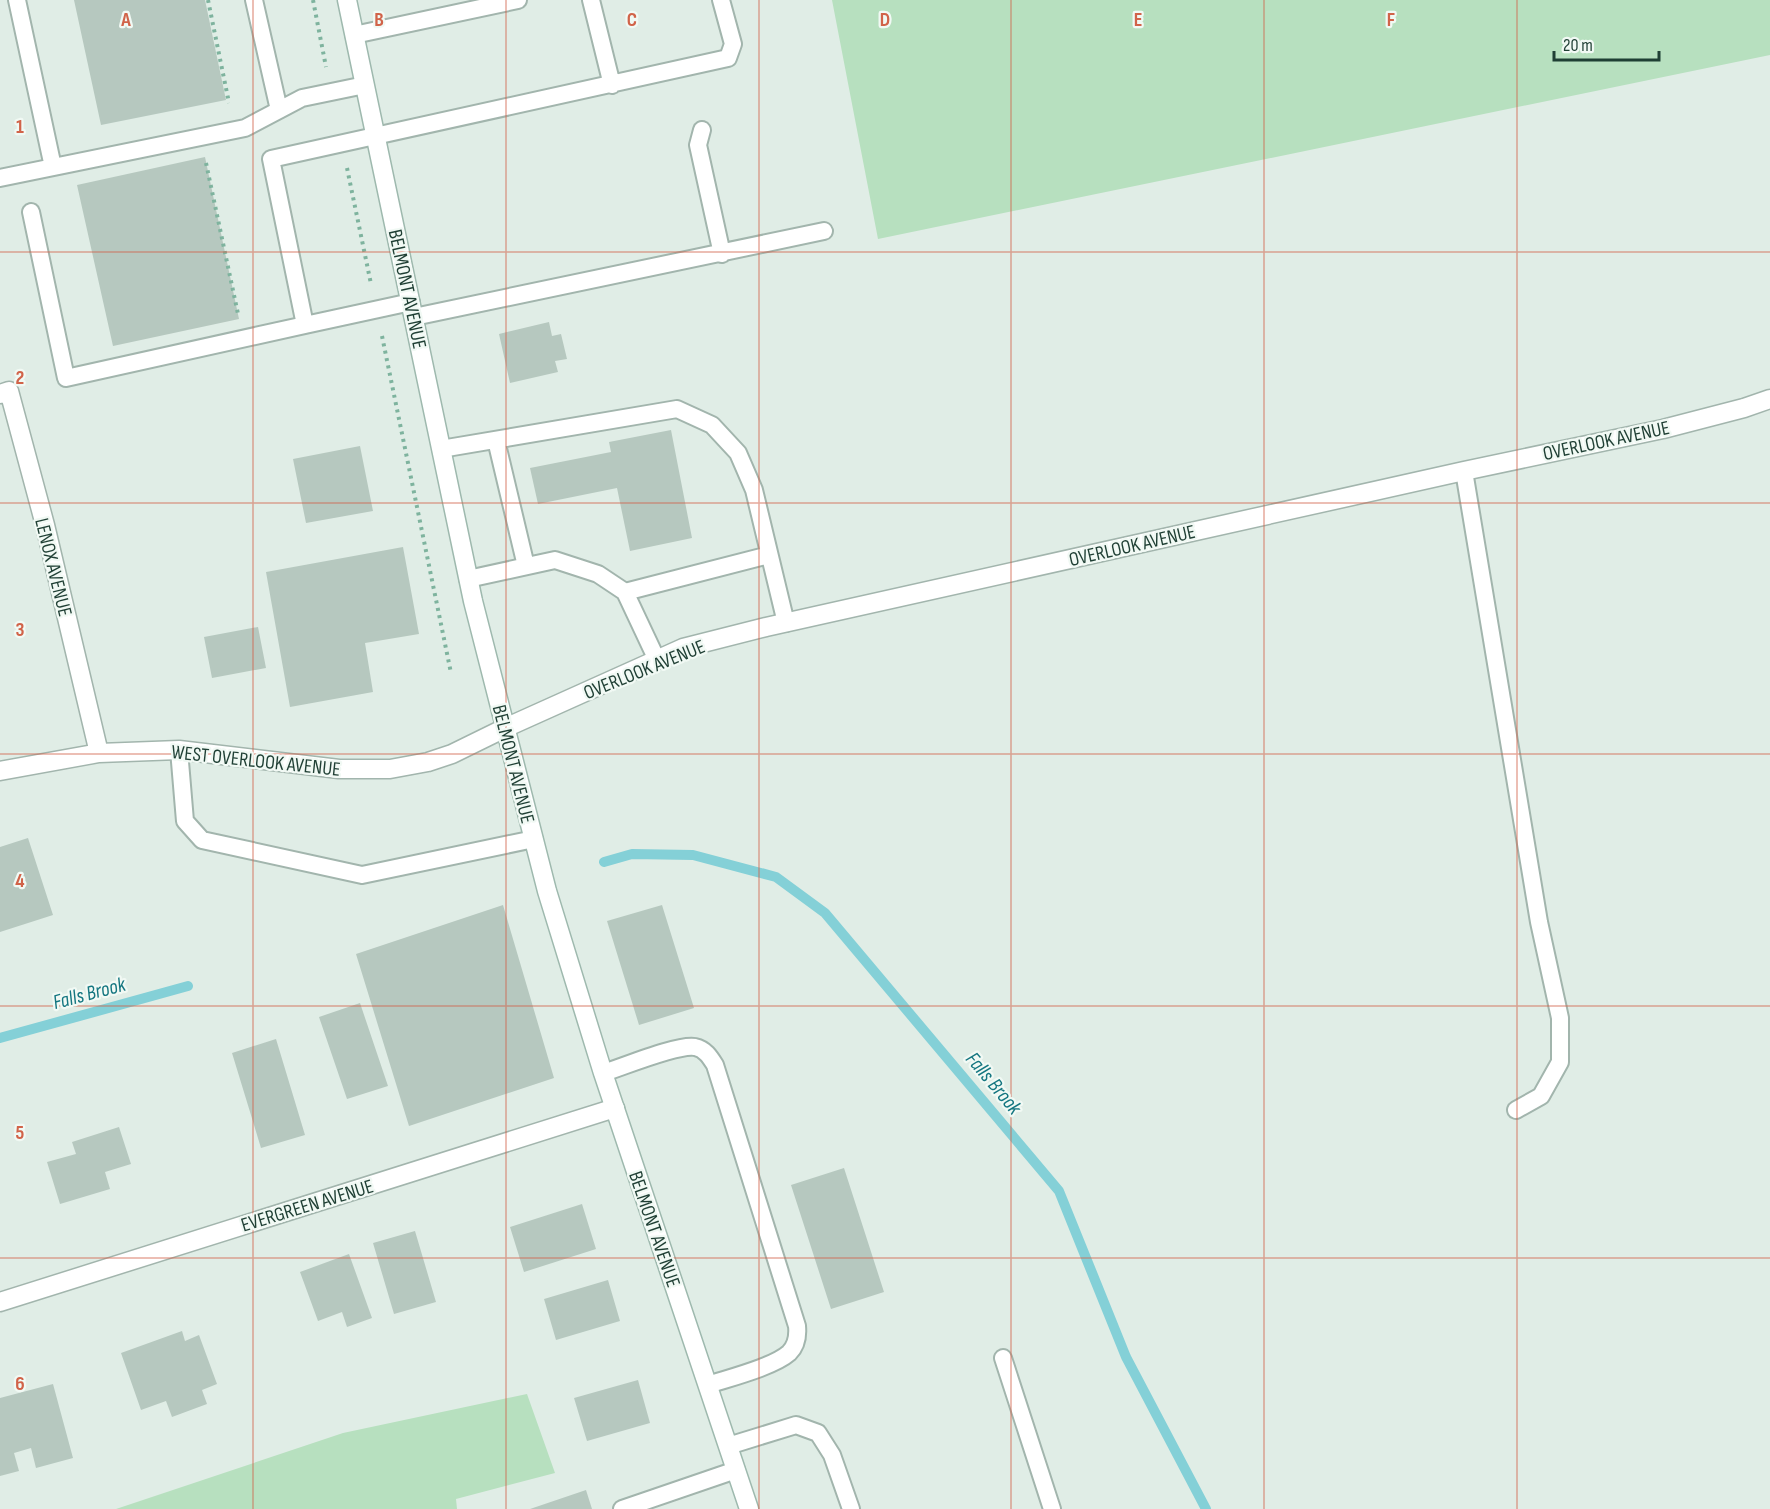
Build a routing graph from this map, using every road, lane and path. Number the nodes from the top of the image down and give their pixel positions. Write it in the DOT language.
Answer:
graph roads {
  1 [pos="17,0"];
  2 [pos="208,0"];
  3 [pos="255,0"];
  4 [pos="347,0"];
  5 [pos="518,0"];
  6 [pos="591,0"];
  7 [pos="721,0"];
  8 [pos="354,35"];
  9 [pos="365,85"];
  10 [pos="612,85"];
  11 [pos="218,106"];
  12 [pos="279,110"];
  13 [pos="702,130"];
  14 [pos="376,136"];
  15 [pos="205,156"];
  16 [pos="53,167"];
  17 [pos="0,178"];
  18 [pos="31,212"];
  19 [pos="824,231"];
  20 [pos="722,254"];
  21 [pos="412,310"];
  22 [pos="239,319"];
  23 [pos="305,325"];
  24 [pos="0,394"];
  25 [pos="1770,399"];
  26 [pos="496,440"];
  27 [pos="441,449"];
  28 [pos="1464,471"];
  29 [pos="769,555"];
  30 [pos="526,566"];
  31 [pos="468,579"];
  32 [pos="625,592"];
  33 [pos="786,623"];
  34 [pos="657,660"];
  35 [pos="505,728"];
  36 [pos="179,750"];
  37 [pos="99,753"];
  38 [pos="0,771"];
  39 [pos="534,839"];
  40 [pos="603,1074"];
  41 [pos="615,1108"];
  42 [pos="1516,1110"];
  43 [pos="0,1302"];
  44 [pos="1003,1358"];
  45 [pos="708,1385"];
  46 [pos="728,1446"];
  47 [pos="736,1470"];
  48 [pos="622,1509"];
  49 [pos="749,1509"];
  50 [pos="851,1509"];
  51 [pos="1052,1509"];
  1 -- 16 [label="lane"];
  2 -- 11 [label="path"];
  3 -- 12 [label="lane"];
  4 -- 8 [label="street, BELMONT AVENUE"];
  5 -- 8 [label="lane"];
  6 -- 10 [label="lane"];
  7 -- 10 [label="lane"];
  8 -- 9 [label="street, BELMONT AVENUE"];
  9 -- 12 [label="lane"];
  9 -- 14 [label="street, BELMONT AVENUE"];
  10 -- 14 [label="lane"];
  12 -- 16 [label="lane"];
  13 -- 20 [label="lane"];
  14 -- 21 [label="street, BELMONT AVENUE"];
  14 -- 23 [label="lane"];
  15 -- 22 [label="path"];
  16 -- 17 [label="lane"];
  18 -- 23 [label="lane"];
  19 -- 20 [label="lane"];
  20 -- 21 [label="lane"];
  21 -- 23 [label="lane"];
  21 -- 27 [label="street, BELMONT AVENUE"];
  24 -- 37 [label="street, LENOX AVENUE"];
  25 -- 28 [label="street, OVERLOOK AVENUE"];
  26 -- 27 [label="lane"];
  26 -- 29 [label="lane"];
  26 -- 30 [label="lane"];
  27 -- 31 [label="street, BELMONT AVENUE"];
  28 -- 33 [label="street, OVERLOOK AVENUE"];
  28 -- 42 [label="lane"];
  29 -- 32 [label="lane"];
  29 -- 33 [label="lane"];
  30 -- 31 [label="lane"];
  30 -- 32 [label="lane"];
  31 -- 35 [label="street, BELMONT AVENUE"];
  32 -- 34 [label="lane"];
  33 -- 34 [label="street, OVERLOOK AVENUE"];
  34 -- 35 [label="street, OVERLOOK AVENUE"];
  35 -- 36 [label="street, WEST OVERLOOK AVENUE"];
  35 -- 39 [label="street, BELMONT AVENUE"];
  36 -- 37 [label="street, WEST OVERLOOK AVENUE"];
  36 -- 39 [label="lane"];
  37 -- 38 [label="street, WEST OVERLOOK AVENUE"];
  39 -- 40 [label="street, BELMONT AVENUE"];
  40 -- 41 [label="street, BELMONT AVENUE"];
  40 -- 45 [label="lane"];
  41 -- 43 [label="street, EVERGREEN AVENUE"];
  41 -- 45 [label="street, BELMONT AVENUE"];
  44 -- 51 [label="lane"];
  45 -- 46 [label="street, BELMONT AVENUE"];
  46 -- 47 [label="street, BELMONT AVENUE"];
  46 -- 50 [label="lane"];
  47 -- 48 [label="lane"];
  47 -- 49 [label="street, BELMONT AVENUE"];
}
